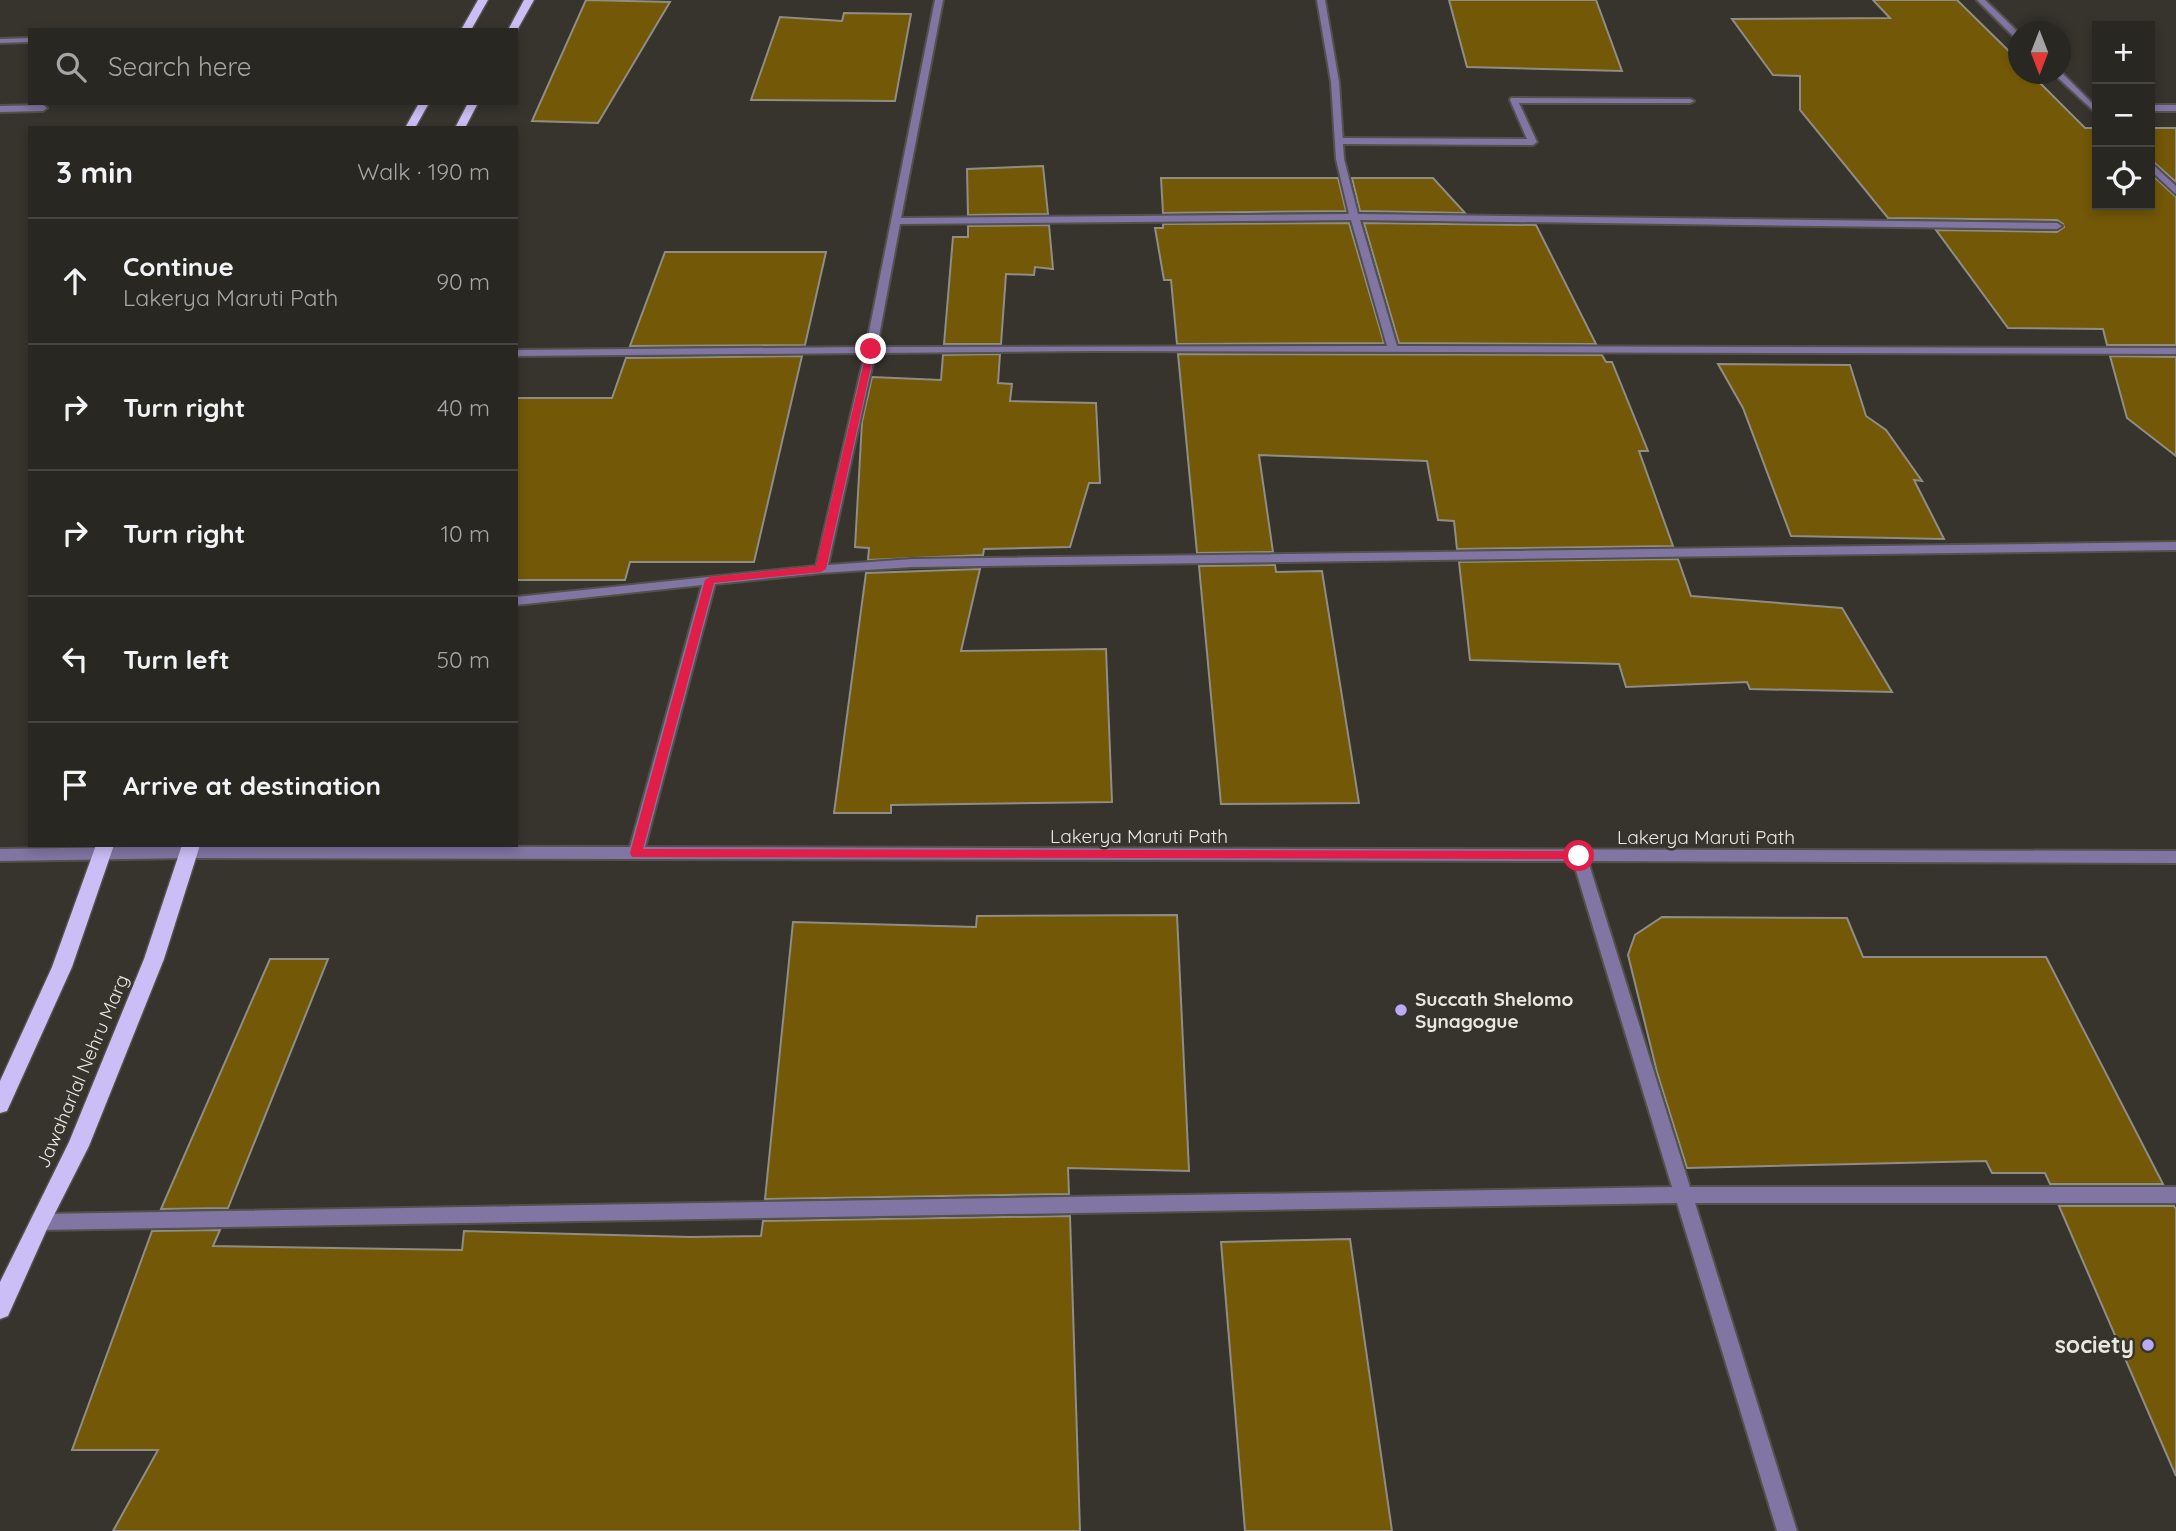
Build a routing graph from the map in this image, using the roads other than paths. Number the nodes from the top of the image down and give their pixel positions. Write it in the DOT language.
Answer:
graph roads {
  1 [pos="483,0"];
  2 [pos="529,0"];
  3 [pos="939,0"];
  4 [pos="1321,0"];
  5 [pos="1981,0"];
  6 [pos="2008,26"];
  7 [pos="467,28"];
  8 [pos="514,28"];
  9 [pos="28,40"];
  10 [pos="0,41"];
  11 [pos="2069,84"];
  12 [pos="1690,101"];
  13 [pos="423,105"];
  14 [pos="472,105"];
  15 [pos="2092,105"];
  16 [pos="43,108"];
  17 [pos="2155,108"];
  18 [pos="2176,108"];
  19 [pos="0,109"];
  20 [pos="411,126"];
  21 [pos="461,126"];
  22 [pos="1339,141"];
  23 [pos="2155,170"];
  24 [pos="2176,191"];
  25 [pos="1354,217"];
  26 [pos="896,221"];
  27 [pos="2057,226"];
  28 [pos="1393,348"];
  29 [pos="871,349"];
  30 [pos="2176,351"];
  31 [pos="518,353"];
  32 [pos="2176,546"];
  33 [pos="821,569"];
  34 [pos="710,580"];
  35 [pos="518,601"];
  36 [pos="104,849"];
  37 [pos="190,849"];
  38 [pos="636,853"];
  39 [pos="0,855"];
  40 [pos="1579,856"];
  41 [pos="2176,857"];
  42 [pos="0,1104"];
  43 [pos="1684,1195"];
  44 [pos="2176,1195"];
  45 [pos="39,1222"];
  46 [pos="0,1308"];
  47 [pos="1787,1531"];
  1 -- 7 [label="main road"];
  2 -- 8 [label="main road"];
  3 -- 26 [label="street"];
  4 -- 22 [label="street"];
  5 -- 6 [label="street"];
  9 -- 10 [label="street"];
  11 -- 15 [label="street"];
  12 -- 22 [label="street"];
  13 -- 20 [label="main road"];
  14 -- 21 [label="main road"];
  16 -- 19 [label="street"];
  17 -- 18 [label="street"];
  22 -- 25 [label="street"];
  23 -- 24 [label="street"];
  25 -- 26 [label="street"];
  25 -- 27 [label="street"];
  25 -- 28 [label="street"];
  26 -- 29 [label="street"];
  28 -- 29 [label="street"];
  28 -- 30 [label="street"];
  29 -- 31 [label="street"];
  29 -- 33 [label="street"];
  32 -- 33 [label="street"];
  33 -- 34 [label="street"];
  34 -- 35 [label="street"];
  34 -- 38 [label="street"];
  36 -- 37 [label="street, Lakerya Maruti Path"];
  36 -- 39 [label="street, Lakerya Maruti Path"];
  36 -- 42 [label="main road"];
  37 -- 38 [label="street, Lakerya Maruti Path"];
  37 -- 45 [label="main road, Jawaharlal Nehru Marg"];
  38 -- 40 [label="street, Lakerya Maruti Path"];
  40 -- 41 [label="street, Lakerya Maruti Path"];
  40 -- 43 [label="street"];
  43 -- 44 [label="street"];
  43 -- 45 [label="street"];
  43 -- 47 [label="street"];
  45 -- 46 [label="main road, Jawaharlal Nehru Marg"];
}
